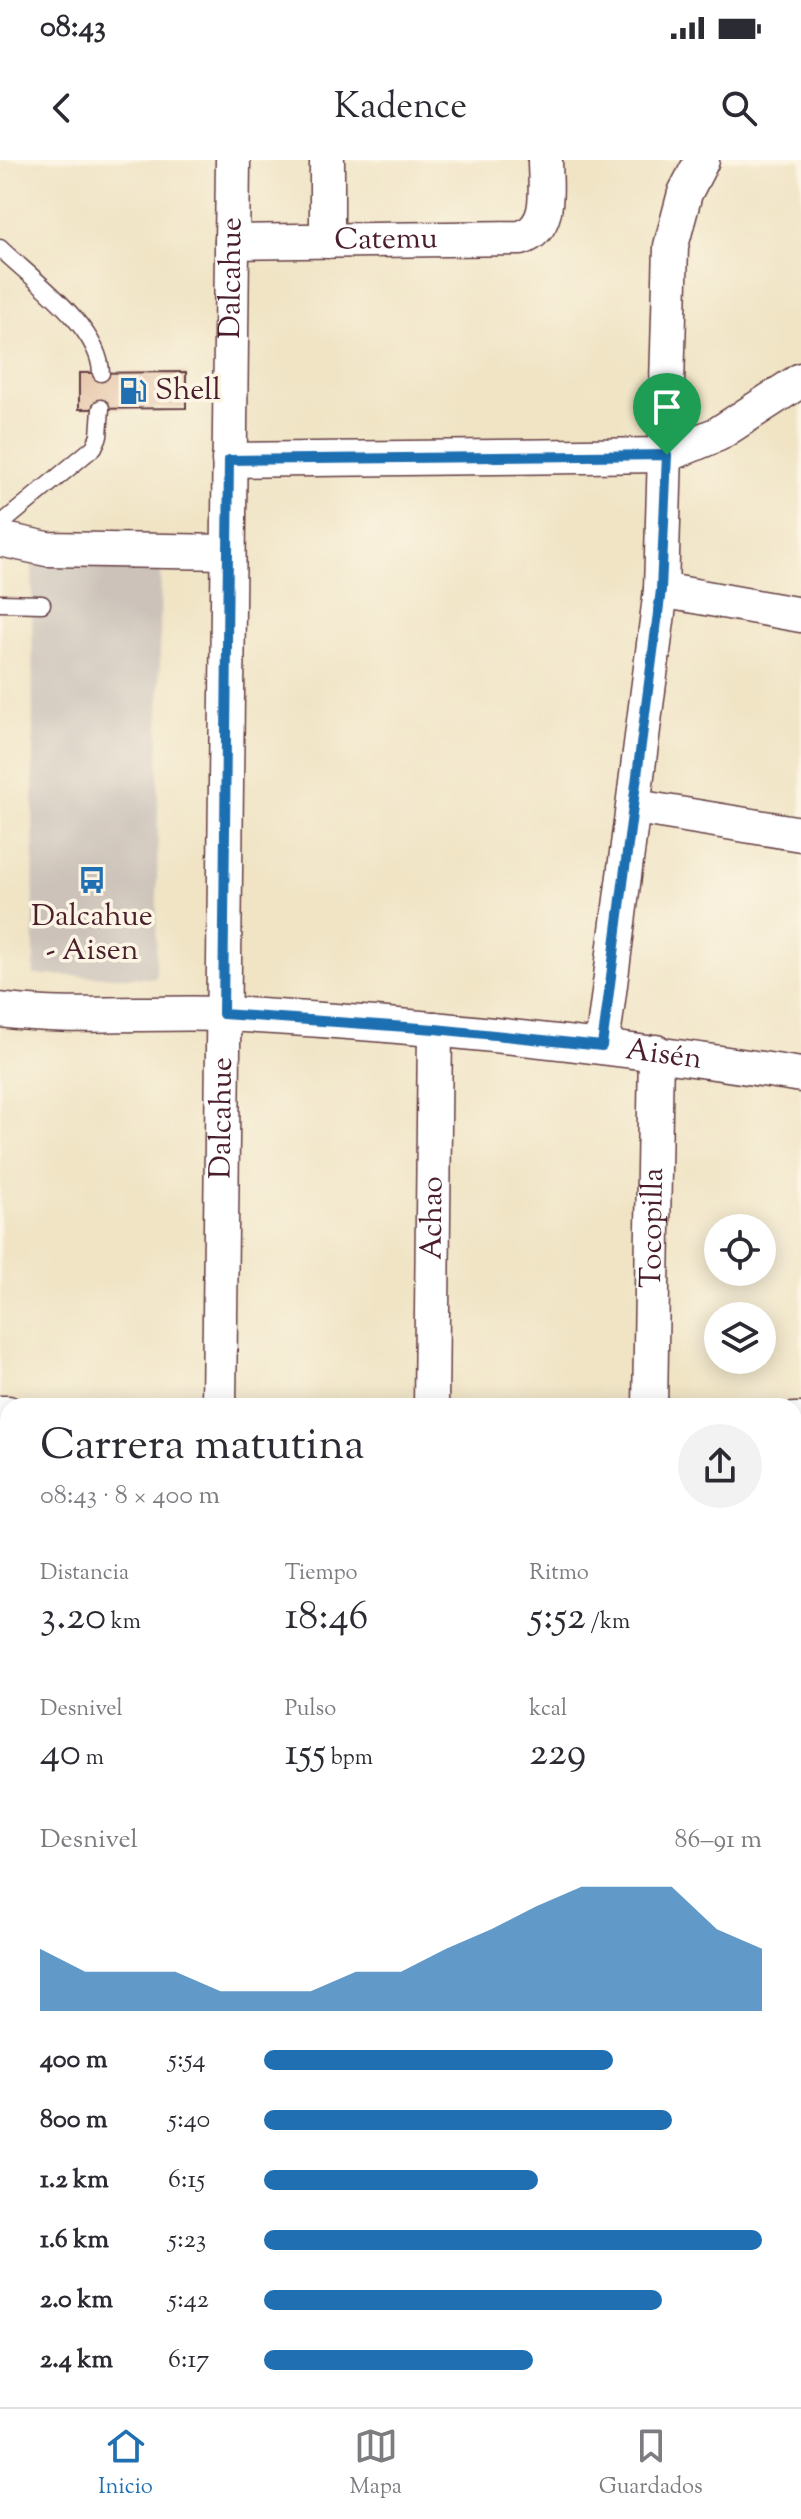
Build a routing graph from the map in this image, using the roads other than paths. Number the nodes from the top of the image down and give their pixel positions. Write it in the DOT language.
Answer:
graph roads {
  1 [pos="233,160"];
  2 [pos="327,160"];
  3 [pos="545,160"];
  4 [pos="702,160"];
  5 [pos="327,241"];
  6 [pos="232,242"];
  7 [pos="0,248"];
  8 [pos="101,373"];
  9 [pos="801,380"];
  10 [pos="101,408"];
  11 [pos="667,455"];
  12 [pos="229,460"];
  13 [pos="0,525"];
  14 [pos="0,539"];
  15 [pos="228,552"];
  16 [pos="661,590"];
  17 [pos="0,603"];
  18 [pos="42,604"];
  19 [pos="801,615"];
  20 [pos="636,807"];
  21 [pos="801,834"];
  22 [pos="0,1010"];
  23 [pos="223,1014"];
  24 [pos="435,1029"];
  25 [pos="602,1046"];
  26 [pos="656,1052"];
  27 [pos="801,1075"];
  28 [pos="219,1398"];
  29 [pos="431,1398"];
  30 [pos="650,1398"];
  1 -- 6 [label="street, Dalcahue"];
  2 -- 5 [label="street"];
  3 -- 5 [label="street, Catemu"];
  4 -- 11 [label="street"];
  5 -- 6 [label="street, Catemu"];
  6 -- 12 [label="street, Dalcahue"];
  7 -- 8 [label="lane"];
  9 -- 11 [label="street"];
  10 -- 13 [label="lane"];
  11 -- 12 [label="street"];
  11 -- 16 [label="street"];
  12 -- 15 [label="street, Dalcahue"];
  14 -- 15 [label="street"];
  15 -- 23 [label="street, Dalcahue"];
  16 -- 19 [label="street"];
  16 -- 20 [label="street"];
  17 -- 18 [label="lane"];
  20 -- 21 [label="street"];
  20 -- 25 [label="street"];
  22 -- 23 [label="street, Aisén"];
  23 -- 24 [label="street, Aisén"];
  23 -- 28 [label="street, Dalcahue"];
  24 -- 25 [label="street, Aisén"];
  24 -- 29 [label="street, Achao"];
  25 -- 26 [label="street, Aisén"];
  26 -- 27 [label="street, Aisén"];
  26 -- 30 [label="street, Tocopilla"];
}
